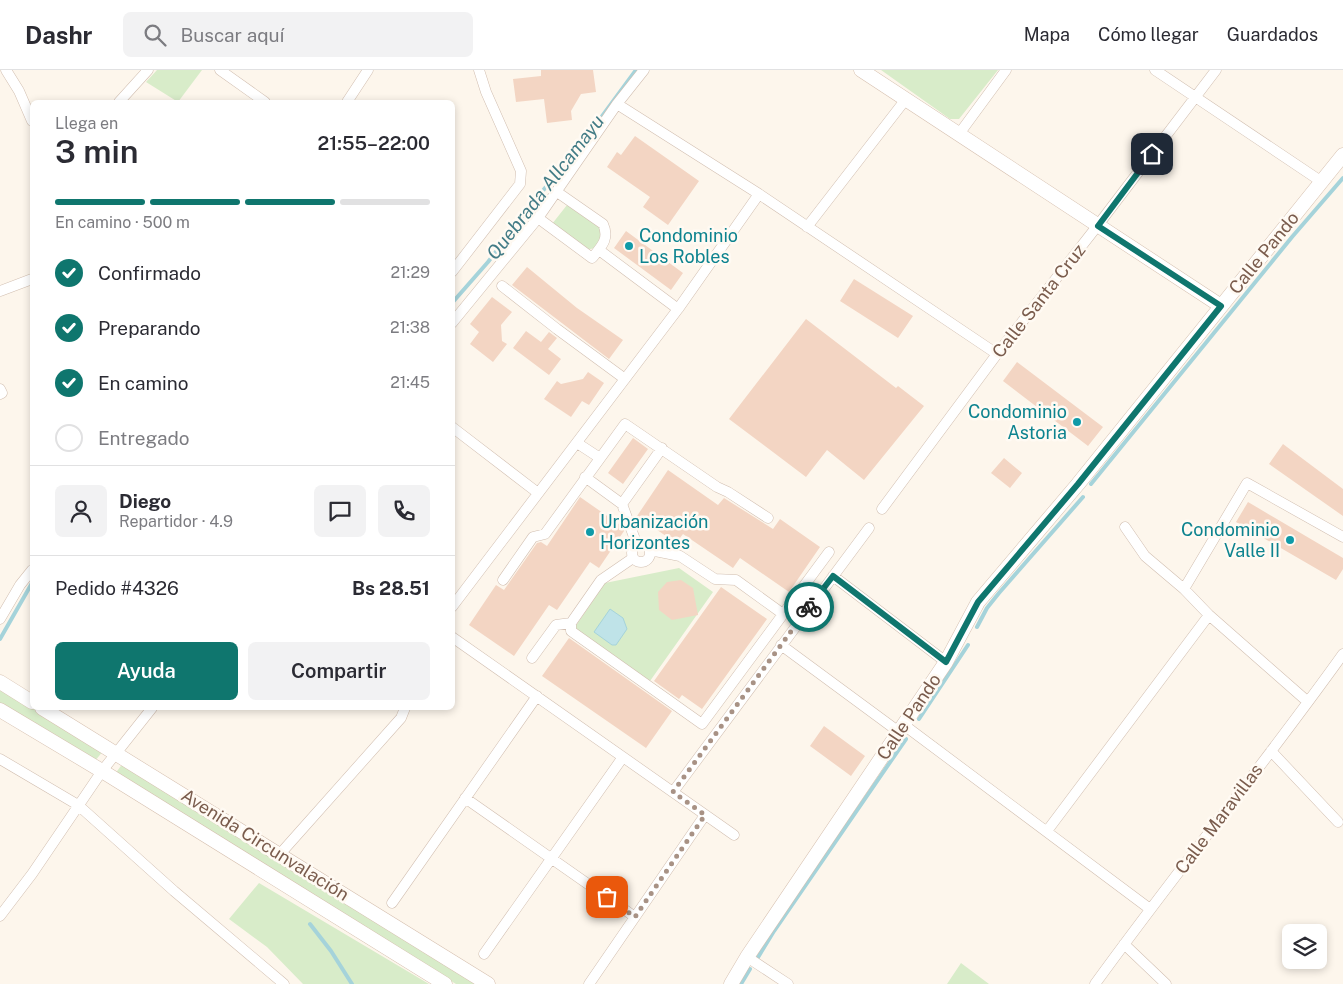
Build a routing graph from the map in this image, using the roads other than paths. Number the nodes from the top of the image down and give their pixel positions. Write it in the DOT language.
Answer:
graph roads {
  1 [pos="6,70"];
  2 [pos="148,70"];
  3 [pos="220,70"];
  4 [pos="368,70"];
  5 [pos="479,70"];
  6 [pos="644,70"];
  7 [pos="861,70"];
  8 [pos="1006,70"];
  9 [pos="1155,70"];
  10 [pos="1216,70"];
  11 [pos="1196,97"];
  12 [pos="906,99"];
  13 [pos="122,100"];
  14 [pos="262,100"];
  15 [pos="348,100"];
  16 [pos="618,104"];
  17 [pos="30,116"];
  18 [pos="959,134"];
  19 [pos="1343,155"];
  20 [pos="1322,182"];
  21 [pos="557,192"];
  22 [pos="759,194"];
  23 [pos="538,218"];
  24 [pos="1098,226"];
  25 [pos="807,227"];
  26 [pos="599,250"];
  27 [pos="455,268"];
  28 [pos="30,280"];
  29 [pos="502,286"];
  30 [pos="0,291"];
  31 [pos="1221,306"];
  32 [pos="678,309"];
  33 [pos="455,319"];
  34 [pos="997,354"];
  35 [pos="625,379"];
  36 [pos="0,389"];
  37 [pos="0,394"];
  38 [pos="455,429"];
  39 [pos="577,443"];
  40 [pos="662,448"];
  41 [pos="600,458"];
  42 [pos="585,477"];
  43 [pos="538,493"];
  44 [pos="622,504"];
  45 [pos="882,509"];
  46 [pos="768,518"];
  47 [pos="1125,527"];
  48 [pos="869,528"];
  49 [pos="1343,537"];
  50 [pos="637,544"];
  51 [pos="650,550"];
  52 [pos="829,552"];
  53 [pos="633,558"];
  54 [pos="30,572"];
  55 [pos="833,576"];
  56 [pos="503,580"];
  57 [pos="1184,589"];
  58 [pos="455,603"];
  59 [pos="783,614"];
  60 [pos="1210,614"];
  61 [pos="0,618"];
  62 [pos="571,623"];
  63 [pos="455,639"];
  64 [pos="781,645"];
  65 [pos="1343,654"];
  66 [pos="532,658"];
  67 [pos="946,662"];
  68 [pos="0,682"];
  69 [pos="536,696"];
  70 [pos="30,701"];
  71 [pos="1308,702"];
  72 [pos="0,710"];
  73 [pos="45,710"];
  74 [pos="150,710"];
  75 [pos="405,710"];
  76 [pos="902,728"];
  77 [pos="1271,751"];
  78 [pos="116,753"];
  79 [pos="623,757"];
  80 [pos="0,759"];
  81 [pos="102,771"];
  82 [pos="673,792"];
  83 [pos="465,798"];
  84 [pos="78,805"];
  85 [pos="705,815"];
  86 [pos="1338,822"];
  87 [pos="1047,831"];
  88 [pos="734,835"];
  89 [pos="280,854"];
  90 [pos="552,859"];
  91 [pos="392,903"];
  92 [pos="1150,908"];
  93 [pos="0,916"];
  94 [pos="635,917"];
  95 [pos="1124,944"];
  96 [pos="484,954"];
  97 [pos="747,957"];
  98 [pos="284,984"];
  99 [pos="445,984"];
  100 [pos="488,984"];
  101 [pos="589,984"];
  102 [pos="731,984"];
  103 [pos="788,984"];
  104 [pos="1095,984"];
  105 [pos="1166,984"];
  1 -- 17 [label="street"];
  2 -- 13 [label="street"];
  3 -- 14 [label="street"];
  4 -- 15 [label="street"];
  5 -- 27 [label="street"];
  6 -- 16 [label="street"];
  7 -- 12 [label="street"];
  8 -- 18 [label="street"];
  9 -- 11 [label="street"];
  10 -- 11 [label="street, Calle Santa Cruz"];
  11 -- 20 [label="street"];
  11 -- 24 [label="street, Calle Santa Cruz"];
  12 -- 18 [label="street"];
  12 -- 25 [label="street"];
  16 -- 21 [label="street"];
  16 -- 22 [label="street"];
  18 -- 24 [label="street"];
  19 -- 20 [label="street, Calle Pando"];
  20 -- 31 [label="street, Calle Pando"];
  21 -- 23 [label="street"];
  21 -- 26 [label="street"];
  22 -- 25 [label="street"];
  22 -- 32 [label="street"];
  23 -- 26 [label="street"];
  23 -- 33 [label="street"];
  24 -- 31 [label="street"];
  24 -- 34 [label="street, Calle Santa Cruz"];
  25 -- 34 [label="street"];
  26 -- 32 [label="street"];
  28 -- 30 [label="street"];
  29 -- 35 [label="street"];
  31 -- 67 [label="street, Calle Pando"];
  32 -- 35 [label="street"];
  34 -- 45 [label="street, Calle Santa Cruz"];
  35 -- 39 [label="street"];
  36 -- 37 [label="street"];
  38 -- 43 [label="street"];
  39 -- 41 [label="street"];
  39 -- 43 [label="street"];
  40 -- 41 [label="street"];
  40 -- 44 [label="street"];
  40 -- 46 [label="street"];
  41 -- 42 [label="street"];
  42 -- 44 [label="street"];
  42 -- 56 [label="street"];
  43 -- 58 [label="street"];
  44 -- 50 [label="street"];
  47 -- 57 [label="street"];
  48 -- 55 [label="street"];
  49 -- 57 [label="street"];
  50 -- 51 [label="street"];
  50 -- 53 [label="street"];
  51 -- 53 [label="street"];
  51 -- 59 [label="street"];
  52 -- 59 [label="street"];
  53 -- 62 [label="street"];
  54 -- 61 [label="street"];
  55 -- 64 [label="street"];
  55 -- 67 [label="street"];
  57 -- 60 [label="street"];
  59 -- 62 [label="street"];
  60 -- 71 [label="street"];
  60 -- 87 [label="street"];
  62 -- 66 [label="street"];
  63 -- 69 [label="street"];
  64 -- 76 [label="street"];
  64 -- 82 [label="street"];
  65 -- 71 [label="street, Calle Maravillas"];
  67 -- 76 [label="street, Calle Pando"];
  68 -- 70 [label="street"];
  69 -- 79 [label="street"];
  69 -- 83 [label="street"];
  71 -- 77 [label="street, Calle Maravillas"];
  72 -- 81 [label="street, Avenida Circunvalación"];
  73 -- 78 [label="street, Avenida Circunvalación"];
  74 -- 78 [label="street"];
  75 -- 89 [label="street"];
  76 -- 87 [label="street"];
  76 -- 97 [label="street, Calle Pando"];
  77 -- 86 [label="street"];
  77 -- 92 [label="street, Calle Maravillas"];
  78 -- 81 [label="street"];
  78 -- 89 [label="street, Avenida Circunvalación"];
  79 -- 82 [label="street"];
  79 -- 90 [label="street"];
  80 -- 84 [label="street"];
  81 -- 84 [label="street"];
  81 -- 99 [label="street, Avenida Circunvalación"];
  82 -- 85 [label="street"];
  83 -- 90 [label="street"];
  83 -- 91 [label="street"];
  84 -- 93 [label="street"];
  84 -- 98 [label="street"];
  85 -- 88 [label="street"];
  85 -- 94 [label="street"];
  87 -- 92 [label="street"];
  89 -- 100 [label="street, Avenida Circunvalación"];
  90 -- 94 [label="street"];
  90 -- 96 [label="street"];
  92 -- 95 [label="street, Calle Maravillas"];
  94 -- 101 [label="street"];
  95 -- 104 [label="street, Calle Maravillas"];
  95 -- 105 [label="street"];
  97 -- 102 [label="street, Calle Pando"];
  97 -- 103 [label="street"];
}
